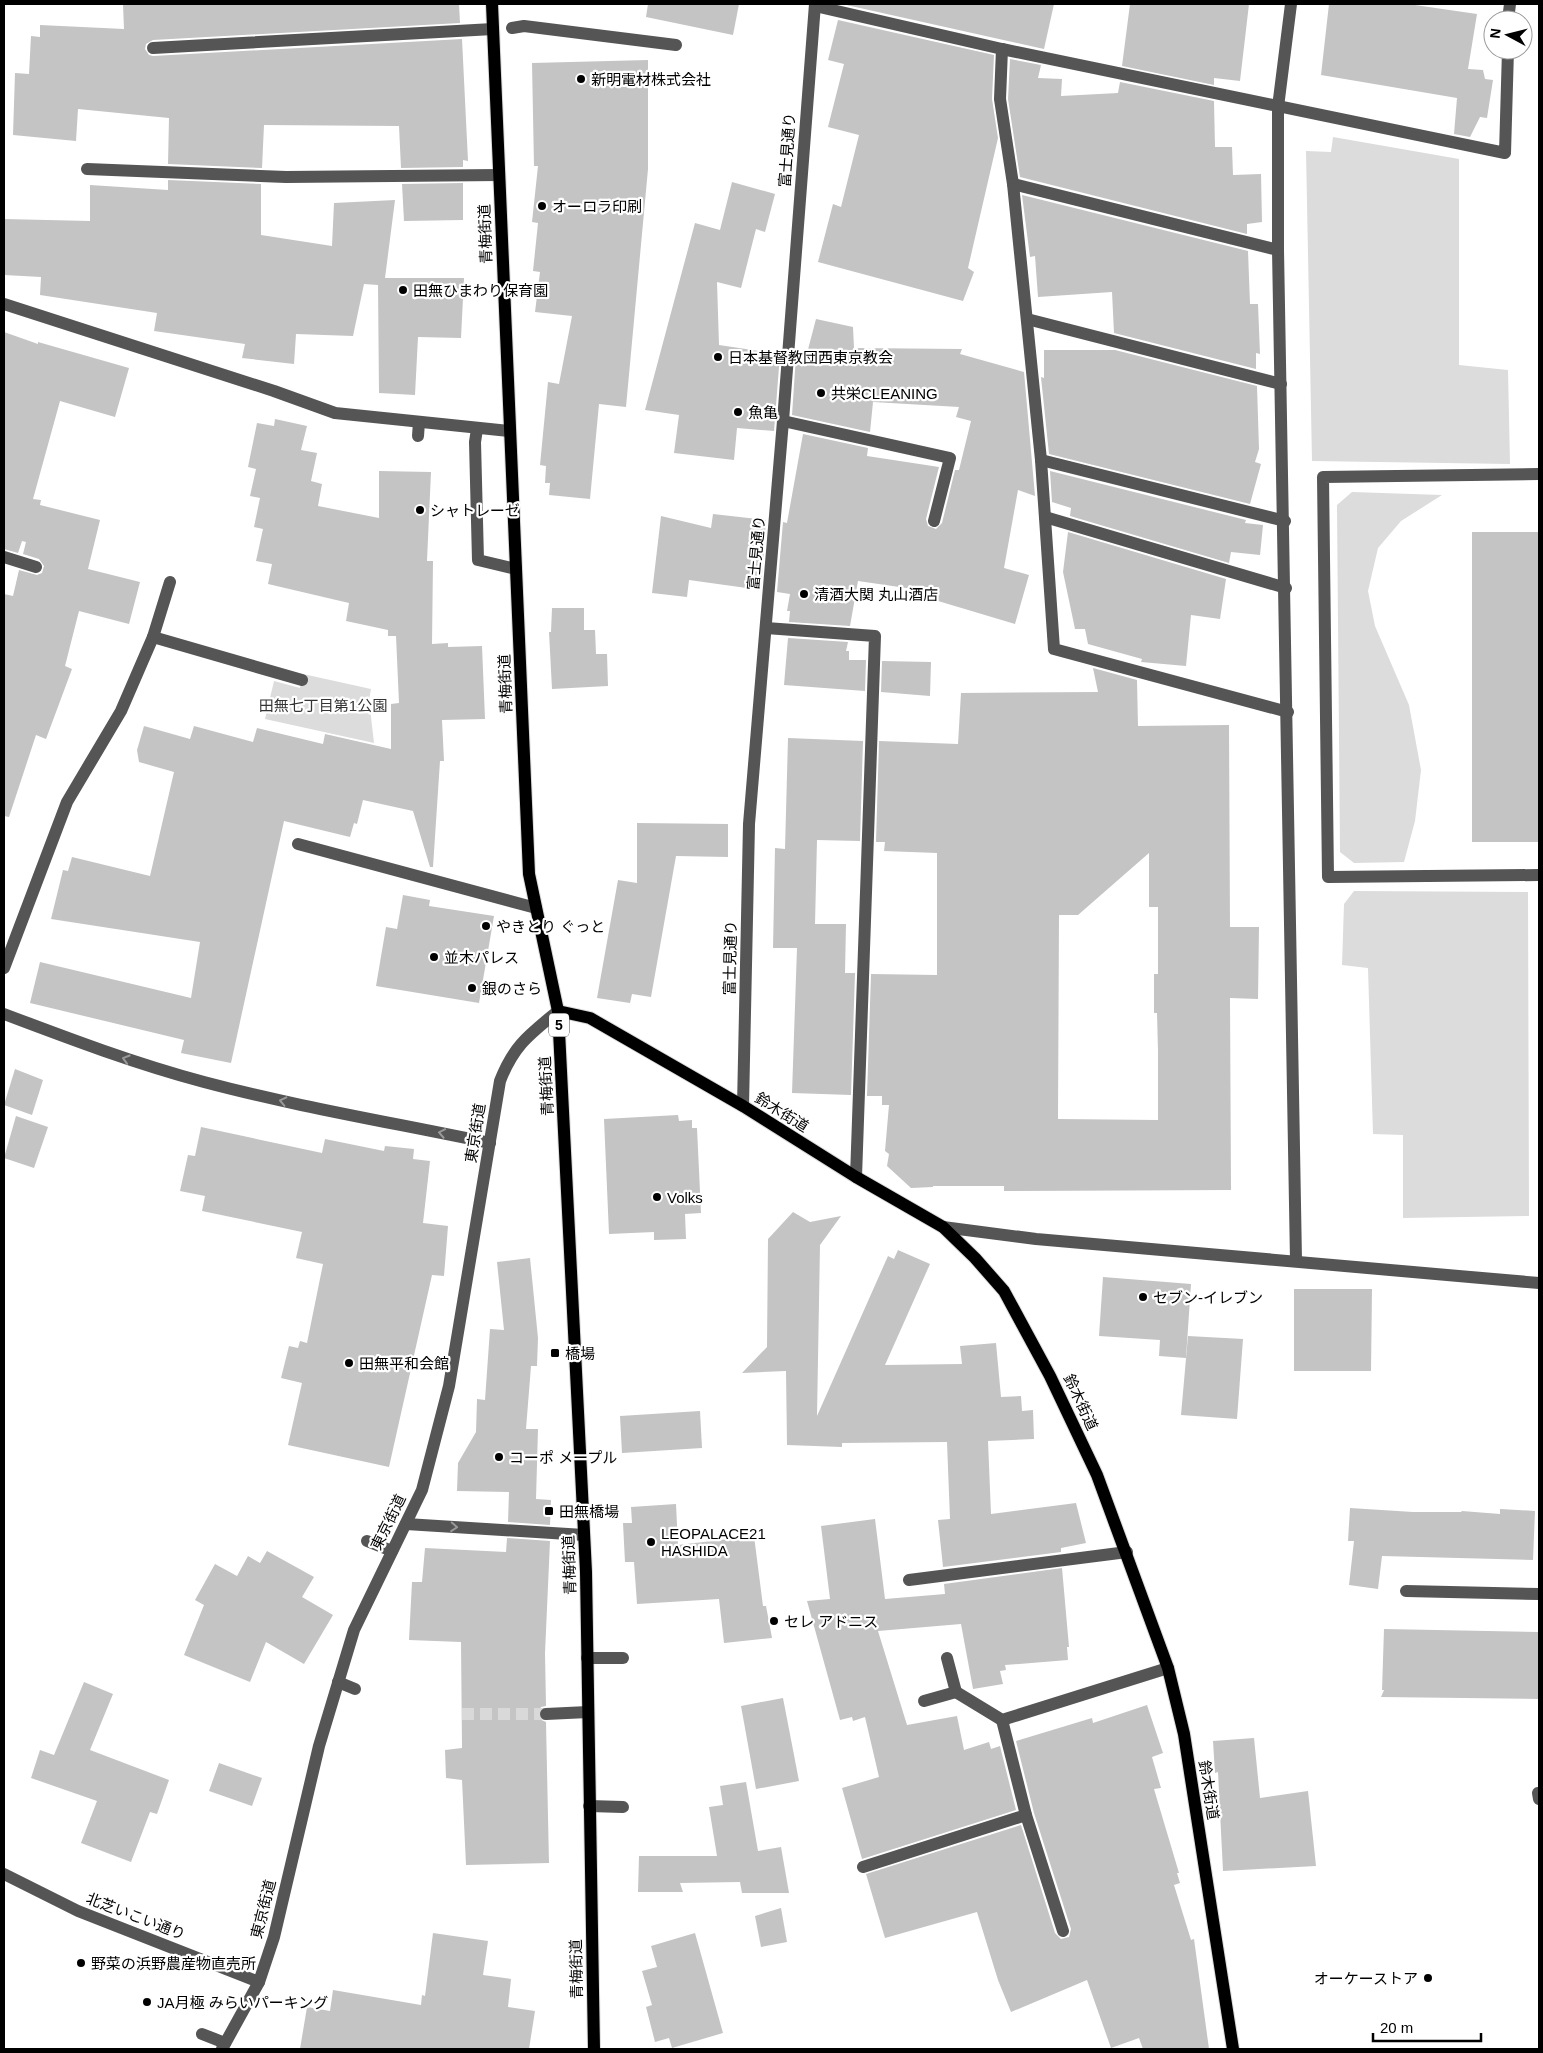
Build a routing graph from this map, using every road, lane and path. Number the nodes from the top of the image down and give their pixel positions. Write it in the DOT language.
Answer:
graph roads {
  1 [pos="492,4"];
  2 [pos="1291,4"];
  3 [pos="815,5"];
  4 [pos="512,28"];
  5 [pos="493,29"];
  6 [pos="676,45"];
  7 [pos="153,48"];
  8 [pos="1002,49"];
  9 [pos="1508,60"];
  10 [pos="1278,107"];
  11 [pos="87,169"];
  12 [pos="499,175"];
  13 [pos="1013,184"];
  14 [pos="1278,250"];
  15 [pos="4,304"];
  16 [pos="1027,319"];
  17 [pos="1282,384"];
  18 [pos="783,421"];
  19 [pos="419,422"];
  20 [pos="477,429"];
  21 [pos="509,431"];
  22 [pos="418,436"];
  23 [pos="1041,460"];
  24 [pos="1539,474"];
  25 [pos="1045,517"];
  26 [pos="1284,521"];
  27 [pos="934,522"];
  28 [pos="4,557"];
  29 [pos="36,567"];
  30 [pos="516,569"];
  31 [pos="170,582"];
  32 [pos="1286,588"];
  33 [pos="766,628"];
  34 [pos="153,637"];
  35 [pos="302,680"];
  36 [pos="1288,712"];
  37 [pos="298,844"];
  38 [pos="1539,875"];
  39 [pos="536,908"];
  40 [pos="4,968"];
  41 [pos="558,1011"];
  42 [pos="4,1014"];
  43 [pos="743,1106"];
  44 [pos="490,1143"];
  45 [pos="856,1178"];
  46 [pos="943,1227"];
  47 [pos="1296,1260"];
  48 [pos="1539,1283"];
  49 [pos="406,1524"];
  50 [pos="584,1535"];
  51 [pos="367,1541"];
  52 [pos="392,1551"];
  53 [pos="1127,1552"];
  54 [pos="909,1580"];
  55 [pos="1406,1591"];
  56 [pos="1539,1594"];
  57 [pos="587,1658"];
  58 [pos="622,1658"];
  59 [pos="947,1658"];
  60 [pos="1168,1668"];
  61 [pos="338,1682"];
  62 [pos="355,1689"];
  63 [pos="956,1692"];
  64 [pos="924,1701"];
  65 [pos="588,1712"];
  66 [pos="546,1714"];
  67 [pos="1002,1720"];
  68 [pos="589,1806"];
  69 [pos="623,1807"];
  70 [pos="1026,1814"];
  71 [pos="862,1867"];
  72 [pos="4,1874"];
  73 [pos="1063,1931"];
  74 [pos="259,1982"];
  75 [pos="202,2034"];
  76 [pos="223,2046"];
  77 [pos="594,2049"];
  78 [pos="1233,2049"];
  1 -- 5 [label="main road, 青梅街道 / 5"];
  2 -- 10 [label="street"];
  3 -- 8 [label="street"];
  3 -- 18 [label="street, 富士見通り"];
  4 -- 6 [label="street"];
  5 -- 7 [label="street"];
  5 -- 12 [label="main road, 青梅街道 / 5"];
  8 -- 10 [label="street"];
  8 -- 13 [label="street"];
  9 -- 10 [label="street"];
  10 -- 14 [label="street"];
  11 -- 12 [label="street"];
  12 -- 21 [label="main road, 青梅街道 / 5"];
  13 -- 14 [label="street"];
  13 -- 16 [label="street"];
  14 -- 17 [label="street"];
  15 -- 19 [label="street"];
  16 -- 17 [label="street"];
  16 -- 23 [label="street"];
  17 -- 26 [label="street"];
  18 -- 27 [label="street"];
  18 -- 33 [label="street, 富士見通り"];
  19 -- 20 [label="street"];
  19 -- 22 [label="street"];
  20 -- 21 [label="street"];
  20 -- 30 [label="street"];
  21 -- 30 [label="main road, 青梅街道 / 5"];
  23 -- 25 [label="street"];
  23 -- 26 [label="street"];
  24 -- 38 [label="street"];
  25 -- 32 [label="street"];
  25 -- 36 [label="street"];
  26 -- 32 [label="street"];
  28 -- 29 [label="street"];
  30 -- 39 [label="main road, 青梅街道 / 5"];
  31 -- 34 [label="street"];
  32 -- 36 [label="street"];
  33 -- 43 [label="street, 富士見通り"];
  33 -- 45 [label="street"];
  34 -- 35 [label="street"];
  34 -- 40 [label="street"];
  36 -- 47 [label="street"];
  37 -- 39 [label="street"];
  39 -- 41 [label="main road, 青梅街道 / 5"];
  41 -- 43 [label="main road, 鈴木街道"];
  41 -- 44 [label="street, 東京街道"];
  41 -- 50 [label="main road, 青梅街道 / 5"];
  44 -- 42 [label="street, one-way"];
  43 -- 45 [label="main road, 鈴木街道"];
  44 -- 49 [label="street, 東京街道"];
  45 -- 46 [label="main road, 鈴木街道"];
  46 -- 47 [label="street"];
  46 -- 53 [label="main road, 鈴木街道"];
  47 -- 48 [label="street"];
  49 -- 50 [label="street, one-way"];
  49 -- 52 [label="street, 東京街道"];
  50 -- 57 [label="main road, 青梅街道 / 5"];
  51 -- 52 [label="street"];
  52 -- 61 [label="street, 東京街道"];
  53 -- 54 [label="street"];
  53 -- 60 [label="main road, 鈴木街道"];
  55 -- 56 [label="street"];
  57 -- 58 [label="street"];
  57 -- 65 [label="main road, 青梅街道 / 5"];
  59 -- 63 [label="street"];
  60 -- 67 [label="street"];
  60 -- 78 [label="main road, 鈴木街道"];
  61 -- 62 [label="street"];
  61 -- 74 [label="street, 東京街道"];
  63 -- 64 [label="street"];
  63 -- 67 [label="street"];
  65 -- 66 [label="street"];
  65 -- 68 [label="main road, 青梅街道 / 5"];
  67 -- 70 [label="street"];
  68 -- 69 [label="street"];
  68 -- 77 [label="main road, 青梅街道 / 5"];
  70 -- 71 [label="street"];
  70 -- 73 [label="street"];
  72 -- 74 [label="street, 北芝いこい通り"];
  74 -- 76 [label="street, 東京街道"];
  75 -- 76 [label="street"];
}
